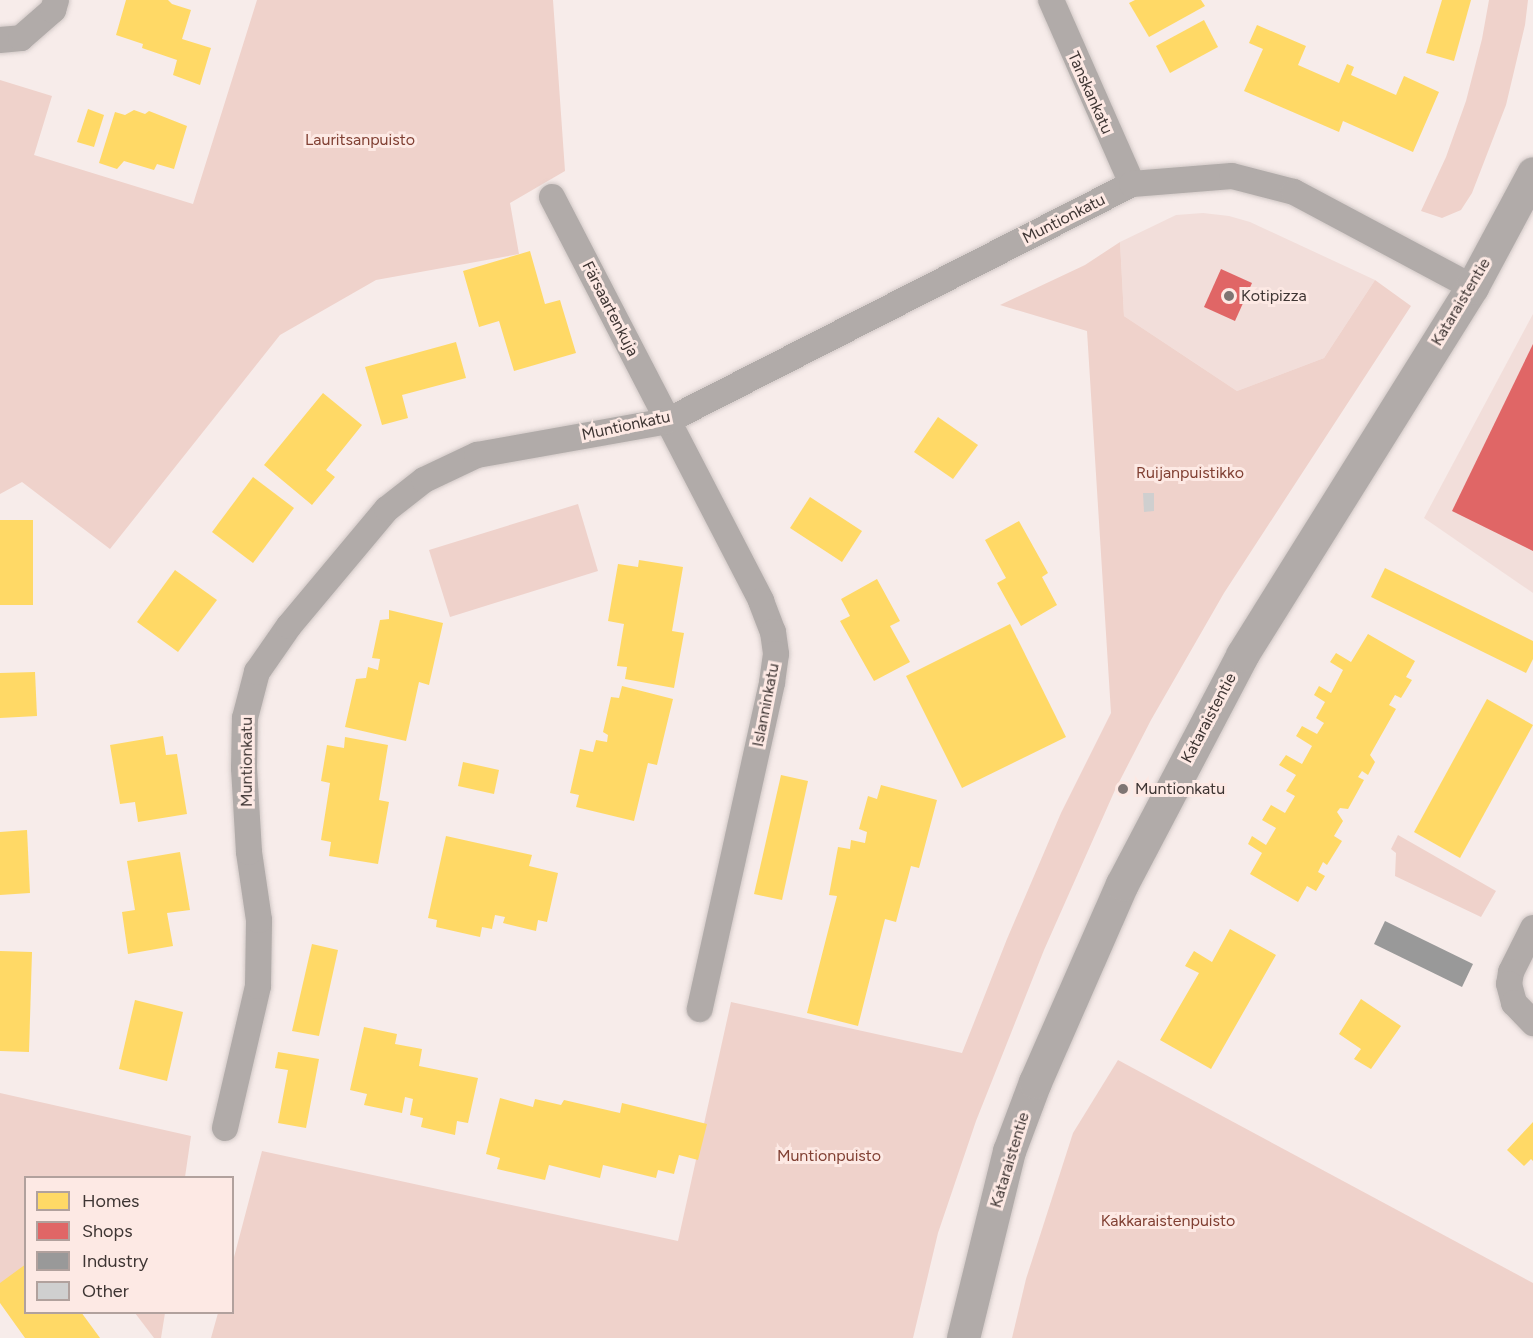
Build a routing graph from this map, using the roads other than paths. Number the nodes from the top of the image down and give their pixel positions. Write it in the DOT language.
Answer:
graph roads {
  1 [pos="56,0"];
  2 [pos="1051,0"];
  3 [pos="0,40"];
  4 [pos="1533,173"];
  5 [pos="1132,184"];
  6 [pos="552,197"];
  7 [pos="1472,286"];
  8 [pos="667,421"];
  9 [pos="1533,928"];
  10 [pos="700,1009"];
  11 [pos="1533,1023"];
  12 [pos="225,1128"];
  13 [pos="963,1338"];
  1 -- 3 [label="street"];
  2 -- 5 [label="street, Tanskankatu"];
  4 -- 7 [label="street, Kataraistentie"];
  5 -- 7 [label="street, Muntionkatu"];
  5 -- 8 [label="street, Muntionkatu"];
  6 -- 8 [label="street, Färsaartenkuja"];
  7 -- 13 [label="street, Kataraistentie"];
  8 -- 10 [label="street, Islanninkatu"];
  8 -- 12 [label="street, Muntionkatu"];
  9 -- 11 [label="street"];
}
